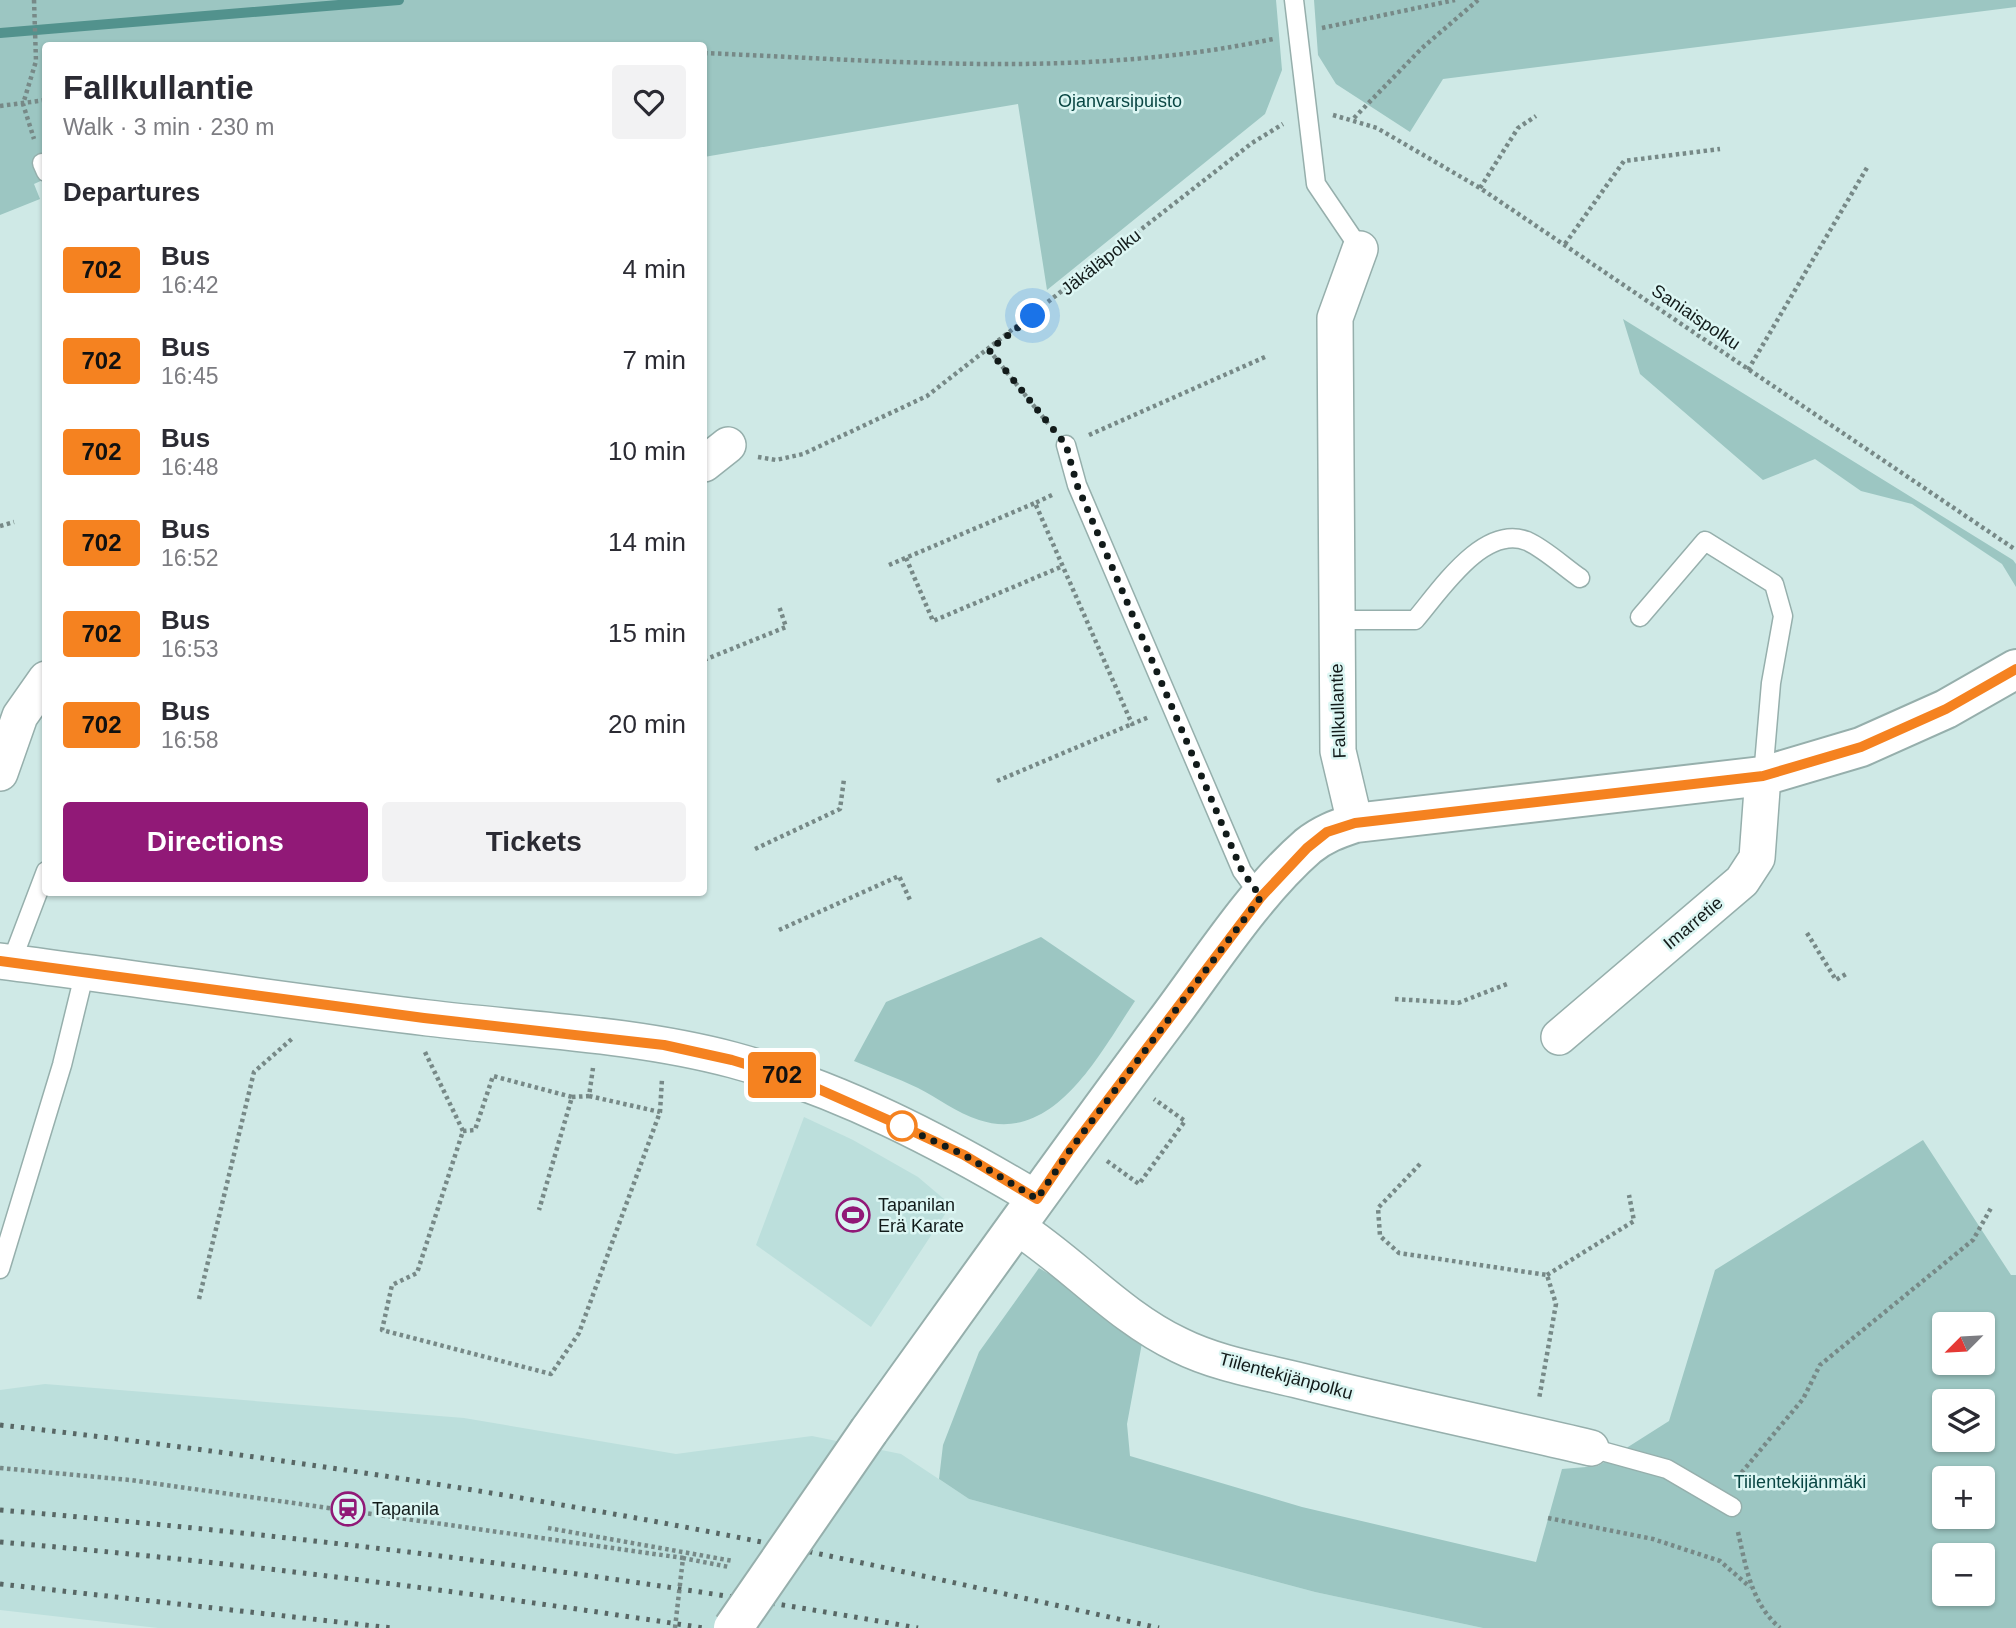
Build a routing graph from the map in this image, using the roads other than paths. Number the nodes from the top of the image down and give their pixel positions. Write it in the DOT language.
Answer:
graph roads {
  1 [pos="1294,0"];
  2 [pos="1360,249"];
  3 [pos="1066,445"];
  4 [pos="1580,578"];
  5 [pos="1640,617"];
  6 [pos="1336,620"];
  7 [pos="2016,669"];
  8 [pos="42,684"];
  9 [pos="0,773"];
  10 [pos="1763,776"];
  11 [pos="1355,823"];
  12 [pos="42,880"];
  13 [pos="1261,897"];
  14 [pos="5,962"];
  15 [pos="85,971"];
  16 [pos="1559,1037"];
  17 [pos="1027,1213"];
  18 [pos="0,1269"];
  19 [pos="1591,1448"];
  20 [pos="1732,1507"];
  21 [pos="733,1628"];
  1 -- 2 [label="lane"];
  2 -- 6 [label="street, Fallkullantie"];
  3 -- 13 [label="lane"];
  4 -- 6 [label="lane"];
  5 -- 10 [label="lane"];
  6 -- 11 [label="street, Fallkullantie"];
  7 -- 10 [label="street"];
  8 -- 9 [label="street"];
  10 -- 11 [label="street"];
  10 -- 16 [label="street, Imarretie"];
  11 -- 13 [label="street"];
  12 -- 14 [label="lane"];
  13 -- 17 [label="street"];
  14 -- 15 [label="street, Tiilentekijänpolku"];
  15 -- 17 [label="street, Tiilentekijänpolku"];
  15 -- 18 [label="lane"];
  17 -- 19 [label="street, Tiilentekijänpolku"];
  17 -- 21 [label="street, bridge"];
  19 -- 20 [label="lane"];
}
